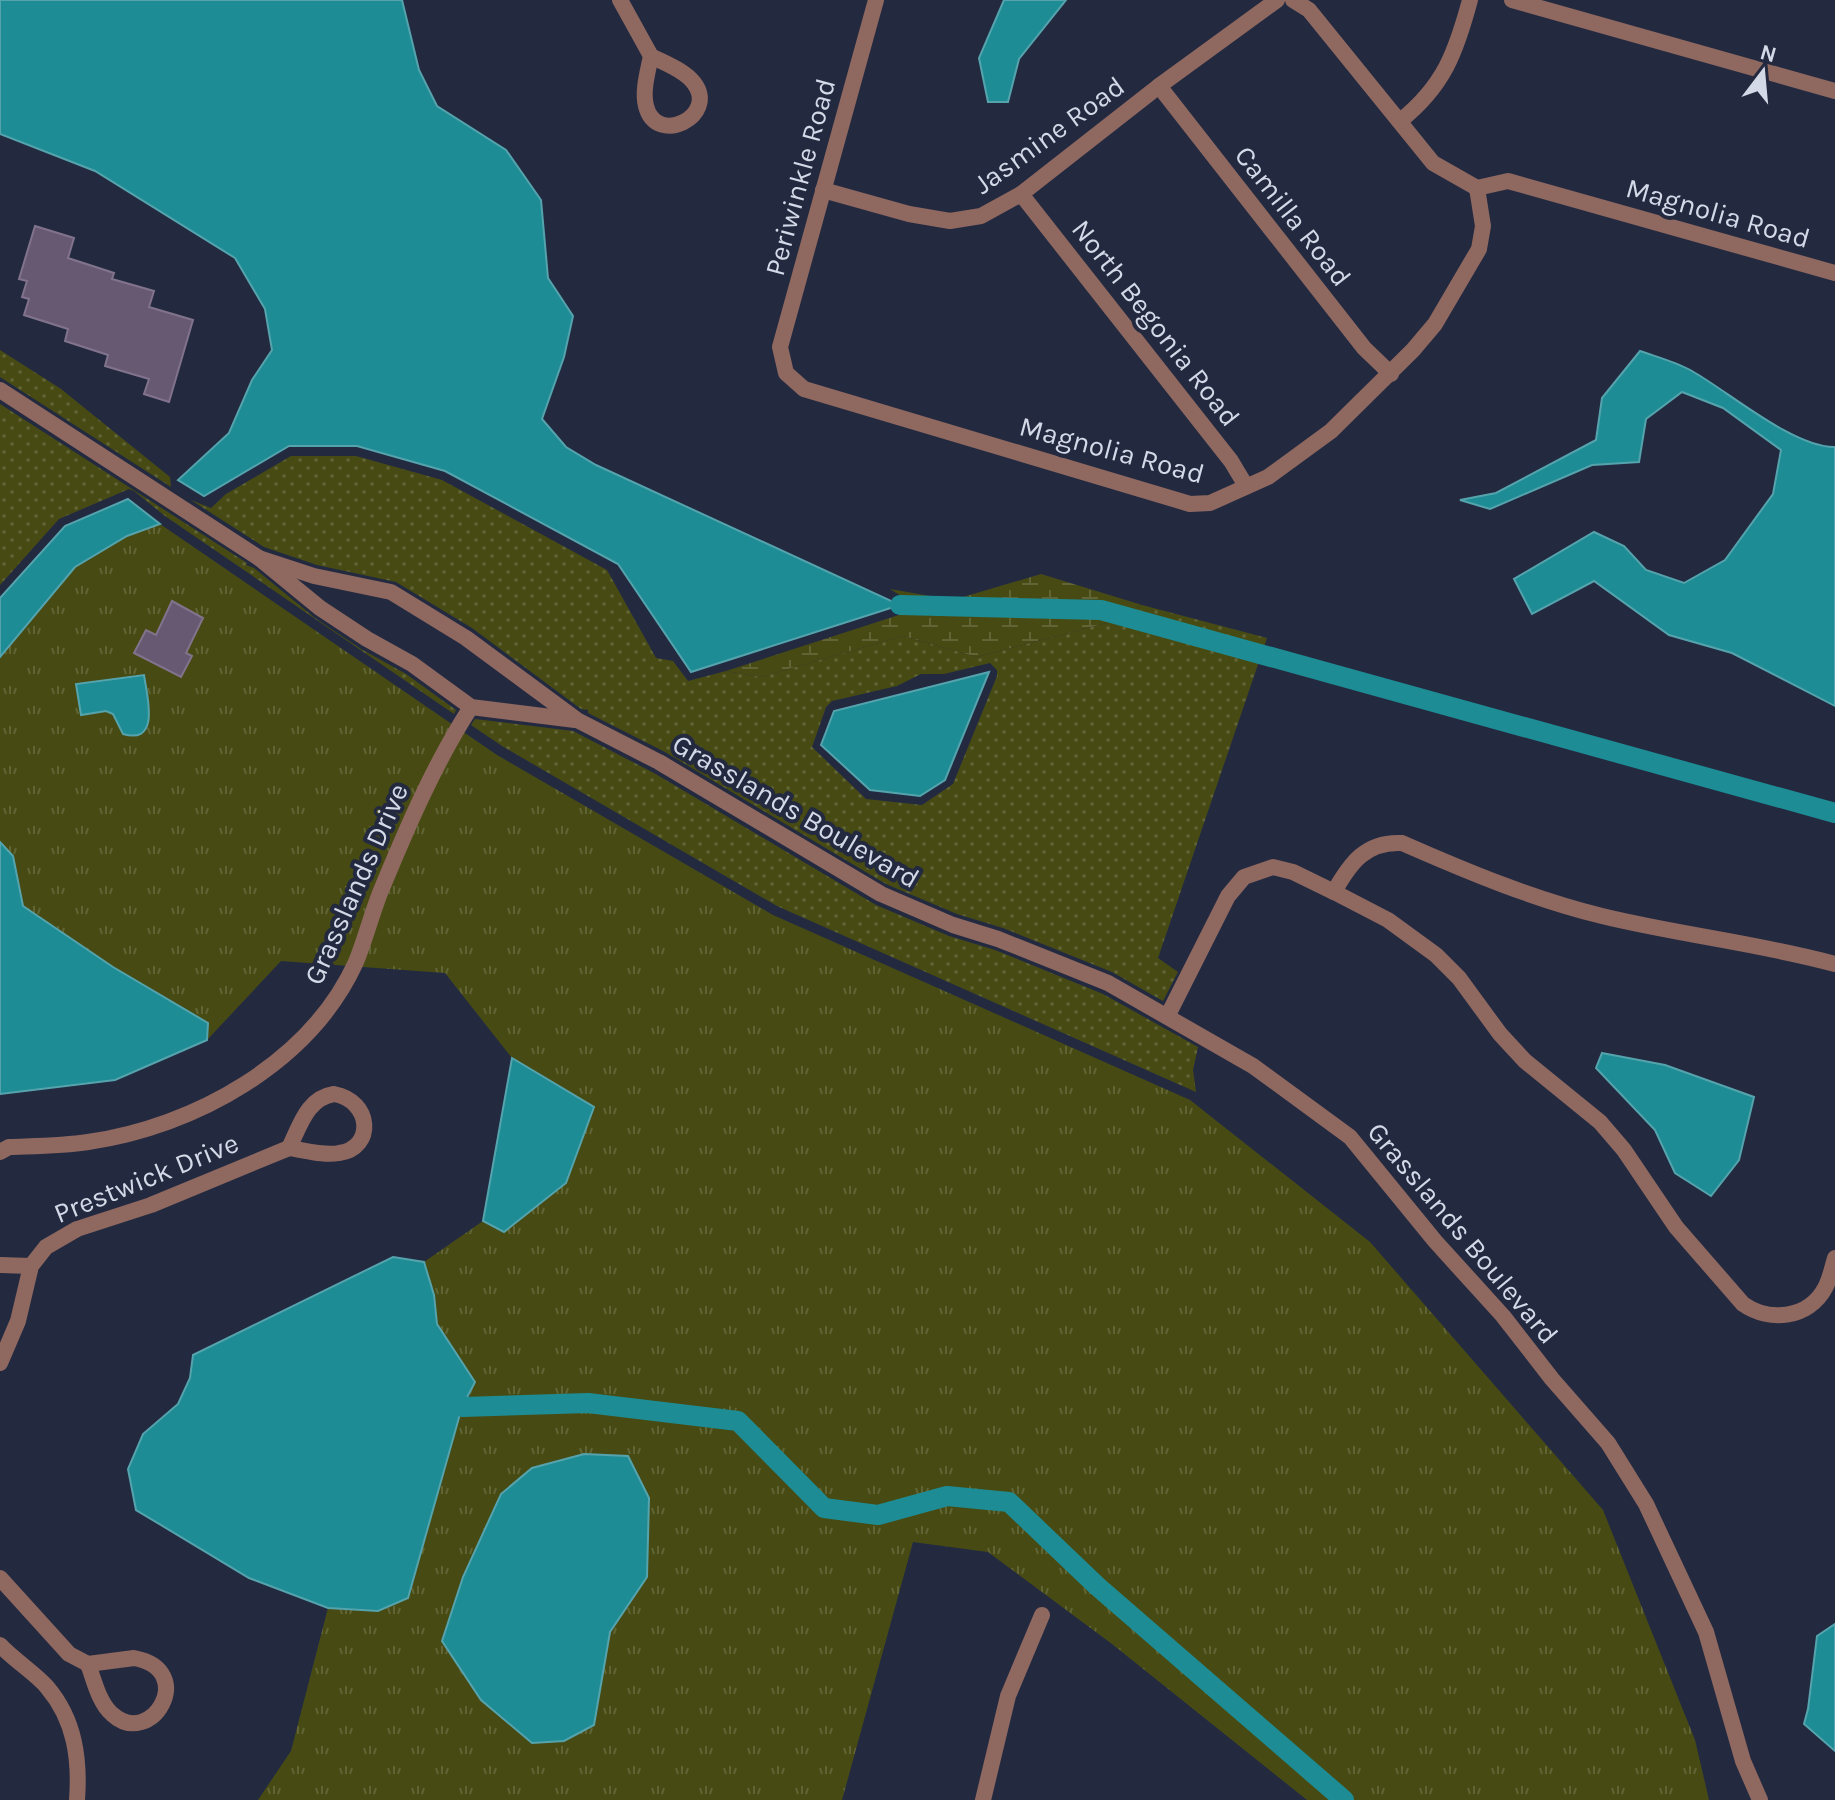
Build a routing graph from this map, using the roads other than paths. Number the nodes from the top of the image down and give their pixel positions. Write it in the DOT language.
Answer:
graph roads {
  1 [pos="620,0"];
  2 [pos="876,0"];
  3 [pos="1277,0"];
  4 [pos="1293,0"];
  5 [pos="1470,0"];
  6 [pos="1512,0"];
  7 [pos="651,56"];
  8 [pos="1159,86"];
  9 [pos="1835,91"];
  10 [pos="1400,121"];
  11 [pos="1477,188"];
  12 [pos="823,190"];
  13 [pos="1021,194"];
  14 [pos="1835,273"];
  15 [pos="784,367"];
  16 [pos="1391,374"];
  17 [pos="0,390"];
  18 [pos="1246,486"];
  19 [pos="259,558"];
  20 [pos="471,707"];
  21 [pos="577,720"];
  22 [pos="1334,892"];
  23 [pos="1835,964"];
  24 [pos="1168,1015"];
  25 [pos="289,1148"];
  26 [pos="0,1152"];
  27 [pos="1835,1258"];
  28 [pos="0,1265"];
  29 [pos="31,1266"];
  30 [pos="0,1363"];
  31 [pos="0,1578"];
  32 [pos="1042,1615"];
  33 [pos="0,1645"];
  34 [pos="88,1664"];
  35 [pos="77,1800"];
  36 [pos="983,1800"];
  37 [pos="1760,1800"];
  1 -- 7 [label="street"];
  2 -- 12 [label="street, Periwinkle Road"];
  3 -- 8 [label="street, Jasmine Road"];
  4 -- 10 [label="street"];
  5 -- 10 [label="street"];
  6 -- 9 [label="street"];
  8 -- 13 [label="street, Jasmine Road"];
  8 -- 16 [label="street, Camilla Road"];
  10 -- 11 [label="street"];
  11 -- 14 [label="street, Magnolia Road"];
  11 -- 16 [label="street, Magnolia Road"];
  12 -- 13 [label="street, Jasmine Road"];
  12 -- 15 [label="street, Periwinkle Road"];
  13 -- 18 [label="street, North Begonia Road"];
  15 -- 18 [label="street, Magnolia Road"];
  16 -- 18 [label="street, Magnolia Road"];
  17 -- 19 [label="street, Grasslands Boulevard"];
  19 -- 20 [label="street, Grasslands Boulevard"];
  19 -- 21 [label="street, Grasslands Boulevard"];
  20 -- 21 [label="street, Grasslands Boulevard"];
  20 -- 26 [label="street, Grasslands Drive"];
  21 -- 24 [label="street, Grasslands Boulevard"];
  22 -- 23 [label="street"];
  22 -- 24 [label="street"];
  22 -- 27 [label="street"];
  24 -- 37 [label="street, Grasslands Boulevard"];
  25 -- 25 [label="street, Prestwick Drive"];
  25 -- 29 [label="street, Prestwick Drive"];
  28 -- 29 [label="street"];
  29 -- 30 [label="street"];
  31 -- 34 [label="street"];
  32 -- 36 [label="street"];
  33 -- 35 [label="street"];
  34 -- 34 [label="street"];
}
